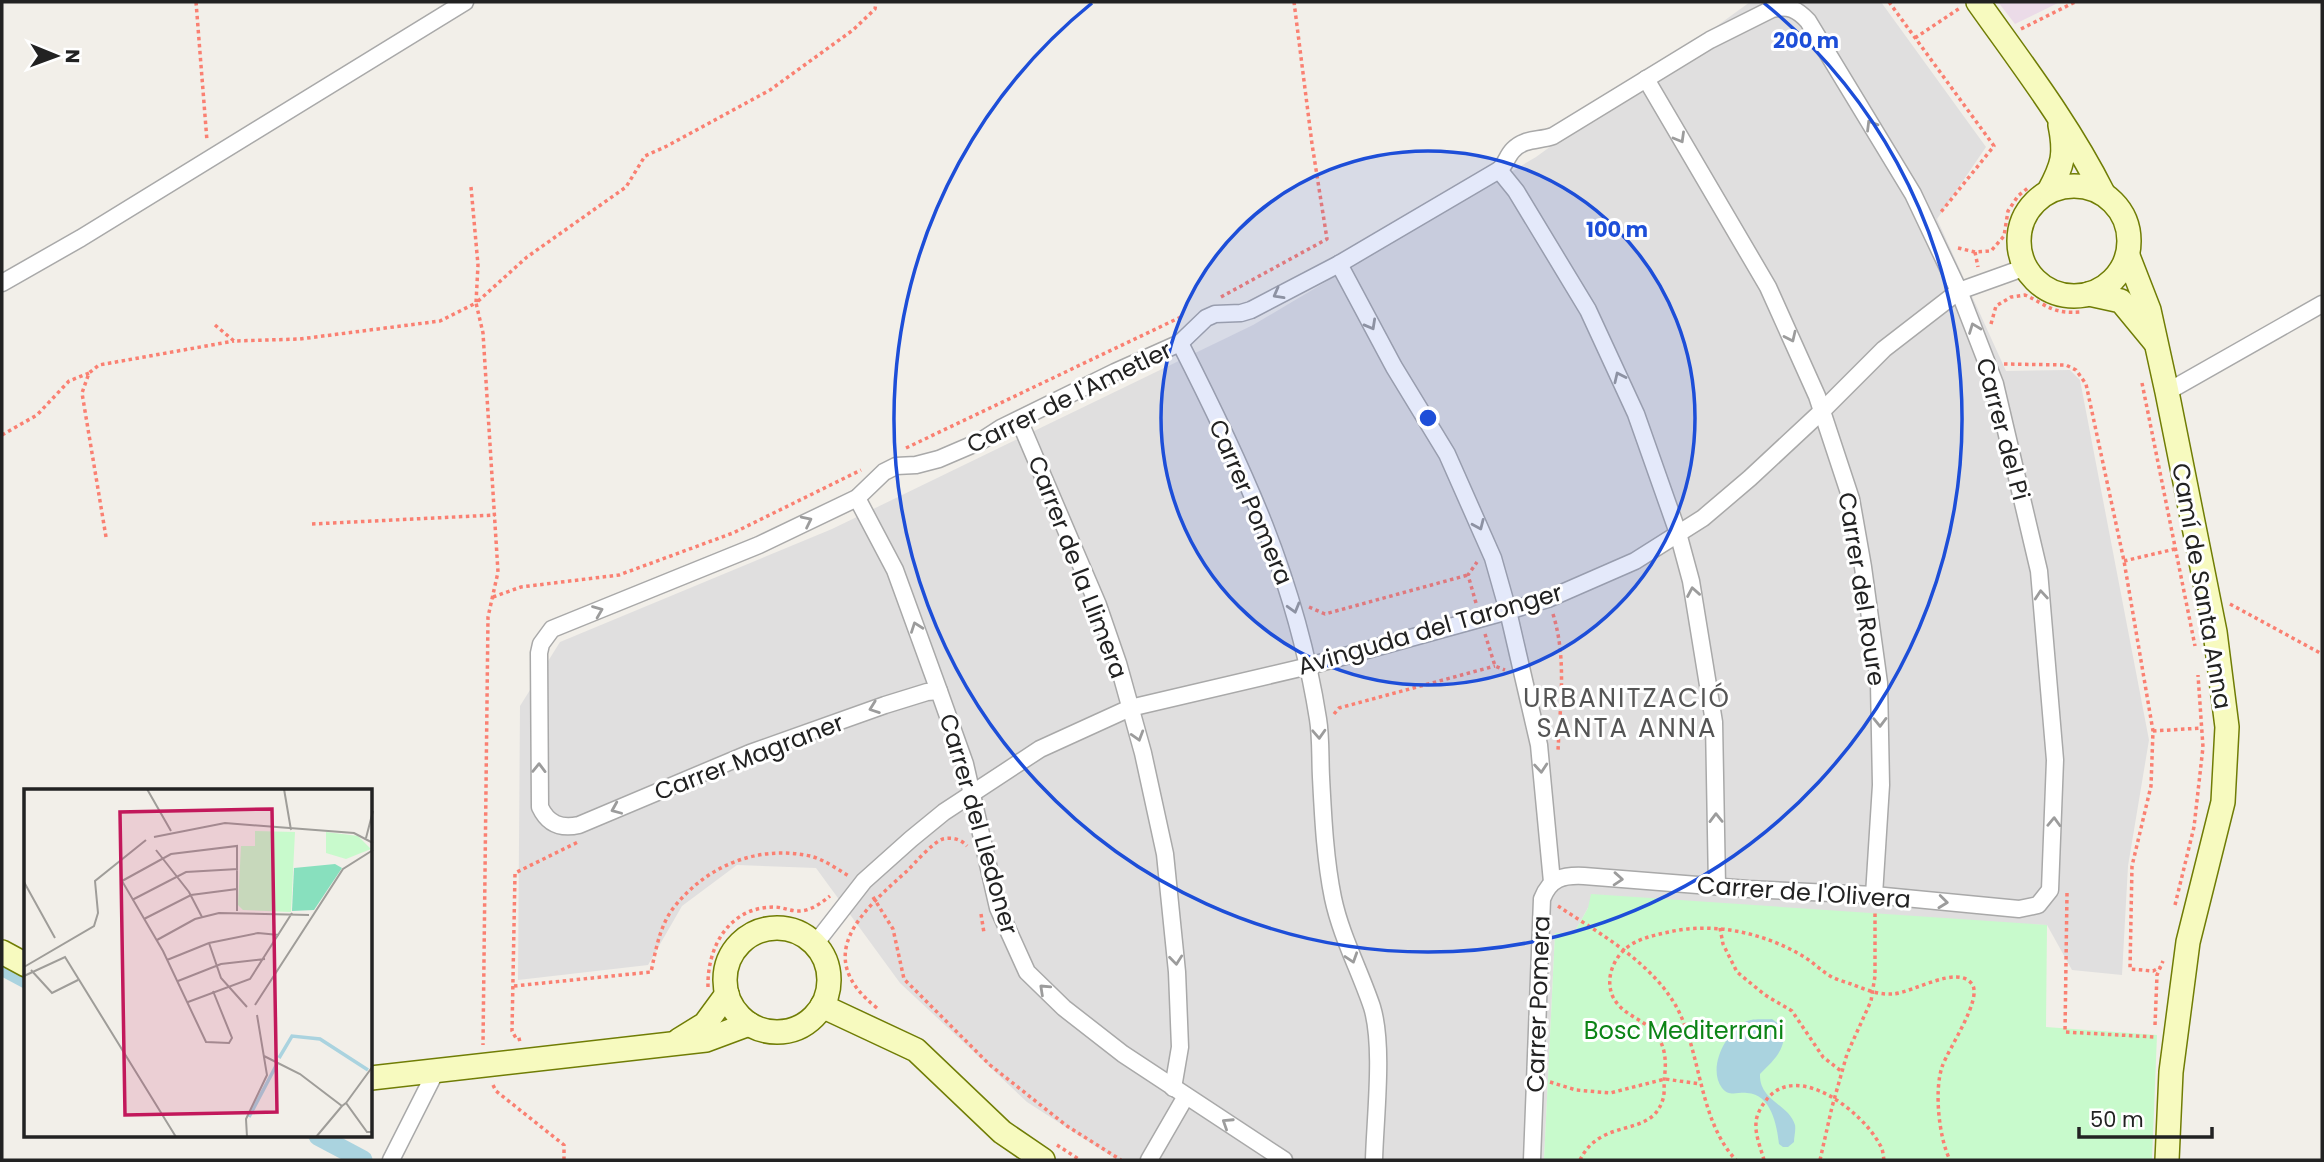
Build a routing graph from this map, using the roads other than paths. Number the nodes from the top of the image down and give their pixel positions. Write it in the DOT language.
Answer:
graph roads {
  1 [pos="465,2"];
  2 [pos="1969,5"];
  3 [pos="1800,12"];
  4 [pos="1646,79"];
  5 [pos="2058,116"];
  6 [pos="1499,170"];
  7 [pos="2044,185"];
  8 [pos="2103,193"];
  9 [pos="2127,256"];
  10 [pos="1339,264"];
  11 [pos="2026,267"];
  12 [pos="2,283"];
  13 [pos="1959,291"];
  14 [pos="2087,303"];
  15 [pos="2322,304"];
  16 [pos="1180,343"];
  17 [pos="2156,344"];
  18 [pos="2167,391"];
  19 [pos="1822,411"];
  20 [pos="1019,420"];
  21 [pos="857,498"];
  22 [pos="1678,533"];
  23 [pos="1508,611"];
  24 [pos="1309,666"];
  25 [pos="939,691"];
  26 [pos="1130,708"];
  27 [pos="970,794"];
  28 [pos="560,826"];
  29 [pos="1552,883"];
  30 [pos="1717,886"];
  31 [pos="2050,890"];
  32 [pos="1874,902"];
  33 [pos="815,944"];
  34 [pos="2,952"];
  35 [pos="24,964"];
  36 [pos="717,994"];
  37 [pos="822,1006"];
  38 [pos="749,1024"];
  39 [pos="674,1044"];
  40 [pos="436,1070"];
  41 [pos="373,1078"];
  42 [pos="1180,1092"];
  43 [pos="1047,1151"];
  44 [pos="391,1160"];
  45 [pos="1149,1160"];
  46 [pos="1284,1160"];
  47 [pos="1374,1160"];
  48 [pos="1532,1160"];
  49 [pos="2167,1160"];
  1 -- 12 [label="street"];
  2 -- 5 [label="street"];
  3 -- 4 [label="street, Carrer de l'Ametler"];
  13 -- 3 [label="street, Carrer del Pi, one-way"];
  4 -- 6 [label="street, Carrer de l'Ametler"];
  4 -- 19 [label="street, Carrer del Roure, one-way"];
  5 -- 7 [label="street"];
  5 -- 8 [label="street"];
  6 -- 10 [label="street, Carrer de l'Ametler"];
  22 -- 6 [label="street, one-way"];
  7 -- 8 [label="street"];
  7 -- 11 [label="street"];
  8 -- 9 [label="street"];
  9 -- 14 [label="street"];
  9 -- 17 [label="street, Camí de Santa Anna"];
  10 -- 16 [label="street, Carrer de l'Ametler, one-way"];
  10 -- 23 [label="street, Carrer Pomera, one-way"];
  11 -- 13 [label="street, Avinguda del Taronger"];
  11 -- 14 [label="street"];
  13 -- 19 [label="street, Avinguda del Taronger"];
  31 -- 13 [label="street, Carrer del Pi, one-way"];
  14 -- 17 [label="street, Camí de Santa Anna"];
  15 -- 18 [label="street"];
  16 -- 20 [label="street, Carrer de l'Ametler"];
  16 -- 24 [label="street, Carrer Pomera, one-way"];
  17 -- 18 [label="street, Camí de Santa Anna"];
  18 -- 49 [label="street, Camí de Santa Anna"];
  19 -- 22 [label="street, Avinguda del Taronger"];
  19 -- 32 [label="street, Carrer del Roure, one-way"];
  20 -- 21 [label="street, Carrer de l'Ametler"];
  20 -- 26 [label="street, Carrer de la Llimera"];
  25 -- 21 [label="street, Carrer del Lledoner, one-way"];
  28 -- 21 [label="street, Carrer de l'Ametler, one-way"];
  22 -- 23 [label="street, Avinguda del Taronger"];
  30 -- 22 [label="street, one-way"];
  23 -- 24 [label="street, Avinguda del Taronger"];
  23 -- 29 [label="street, Carrer Pomera, one-way"];
  24 -- 26 [label="street, Avinguda del Taronger"];
  24 -- 47 [label="street, Carrer Pomera, one-way"];
  25 -- 27 [label="street, Carrer del Lledoner"];
  25 -- 28 [label="street, Carrer Magraner, one-way"];
  26 -- 27 [label="street, Avinguda del Taronger"];
  26 -- 42 [label="street, Carrer de la Llimera, one-way"];
  27 -- 33 [label="street, Avinguda del Taronger"];
  42 -- 27 [label="street, Carrer del Lledoner, one-way"];
  29 -- 30 [label="street, Carrer de l'Olivera, one-way"];
  29 -- 48 [label="street, Carrer Pomera"];
  30 -- 32 [label="street, Carrer de l'Olivera"];
  32 -- 31 [label="street, Carrer de l'Olivera, one-way"];
  33 -- 36 [label="street"];
  33 -- 37 [label="street"];
  34 -- 35 [label="street"];
  36 -- 38 [label="street"];
  36 -- 39 [label="street"];
  37 -- 38 [label="street"];
  37 -- 43 [label="street"];
  38 -- 39 [label="street"];
  39 -- 40 [label="street"];
  40 -- 41 [label="street"];
  40 -- 44 [label="street"];
  42 -- 45 [label="street"];
  46 -- 42 [label="street, Carrer del Lledoner, one-way"];
}
